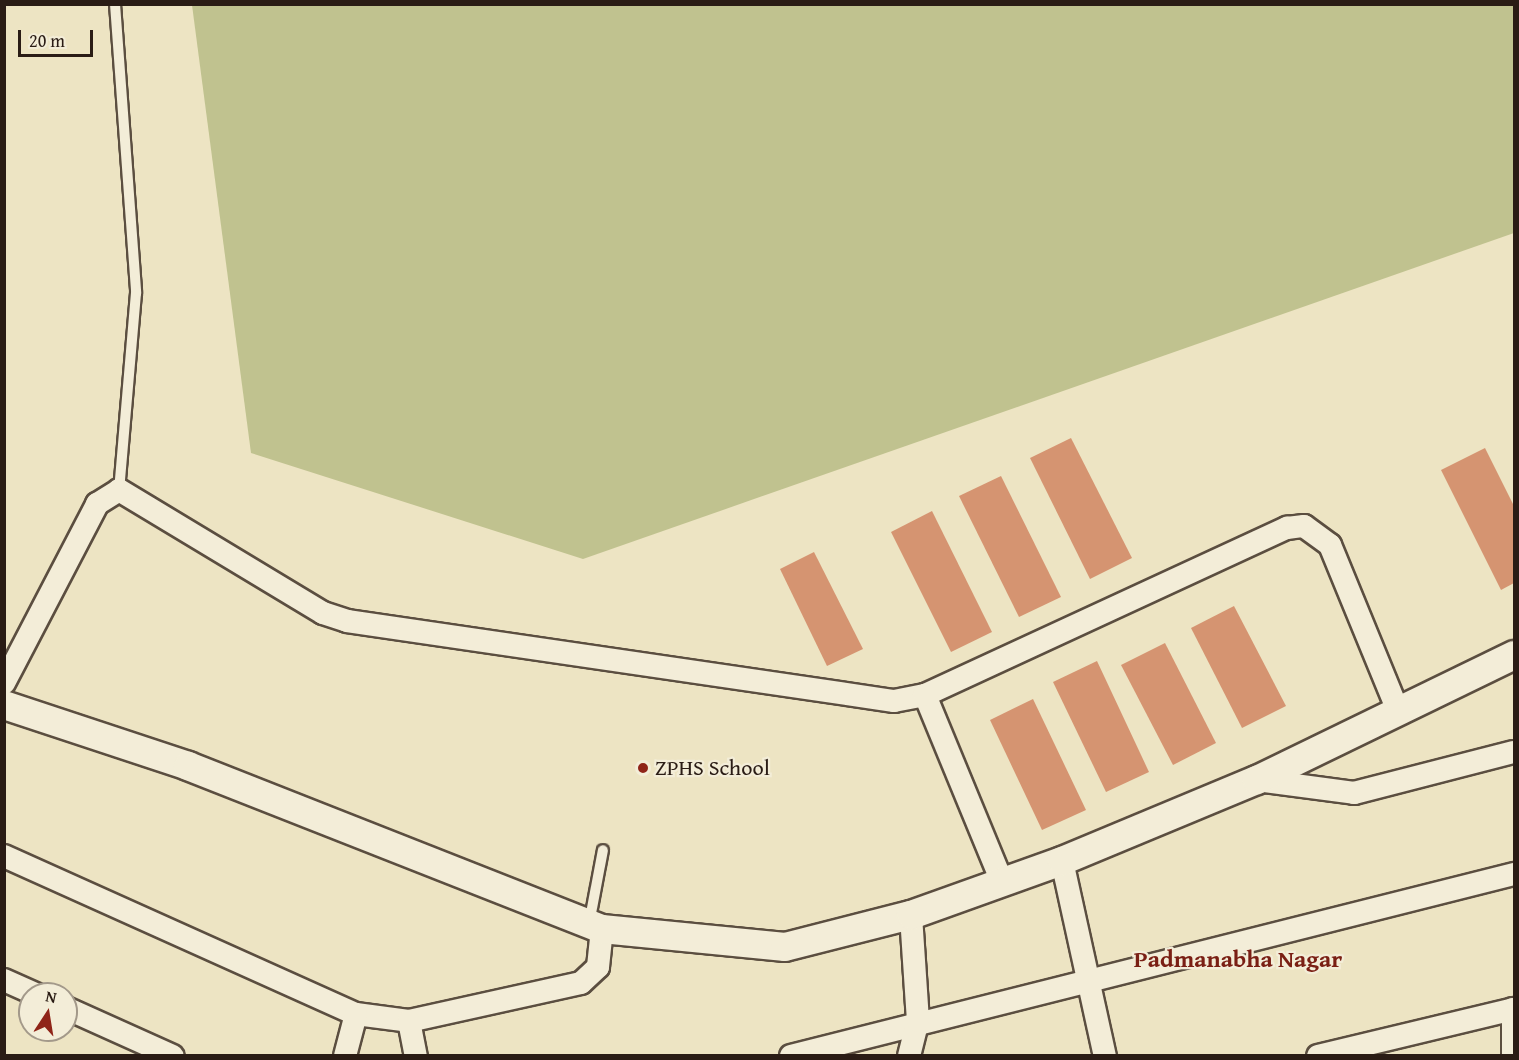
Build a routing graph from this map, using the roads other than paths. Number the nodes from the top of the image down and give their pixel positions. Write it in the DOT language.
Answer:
graph roads {
  1 [pos="115,4"];
  2 [pos="119,490"];
  3 [pos="1515,654"];
  4 [pos="4,683"];
  5 [pos="925,695"];
  6 [pos="4,705"];
  7 [pos="1398,711"];
  8 [pos="1515,752"];
  9 [pos="1257,780"];
  10 [pos="603,850"];
  11 [pos="4,856"];
  12 [pos="1062,861"];
  13 [pos="1515,874"];
  14 [pos="1003,884"];
  15 [pos="911,915"];
  16 [pos="596,926"];
  17 [pos="4,980"];
  18 [pos="1092,982"];
  19 [pos="18,986"];
  20 [pos="1514,1009"];
  21 [pos="78,1013"];
  22 [pos="356,1014"];
  23 [pos="409,1021"];
  24 [pos="918,1021"];
  25 [pos="173,1056"];
  26 [pos="345,1056"];
  27 [pos="416,1056"];
  28 [pos="791,1056"];
  29 [pos="909,1056"];
  30 [pos="1105,1056"];
  31 [pos="1318,1056"];
  32 [pos="1513,1056"];
  1 -- 2 [label="lane"];
  2 -- 4 [label="street"];
  2 -- 5 [label="street"];
  3 -- 7 [label="street"];
  5 -- 7 [label="street"];
  5 -- 14 [label="street"];
  6 -- 16 [label="street"];
  7 -- 9 [label="street"];
  8 -- 9 [label="street"];
  9 -- 12 [label="street"];
  10 -- 16 [label="lane"];
  11 -- 22 [label="street"];
  12 -- 14 [label="street"];
  12 -- 18 [label="street"];
  13 -- 18 [label="street"];
  14 -- 15 [label="street"];
  15 -- 16 [label="street"];
  15 -- 24 [label="street"];
  16 -- 23 [label="street"];
  17 -- 19 [label="street"];
  18 -- 24 [label="street"];
  18 -- 30 [label="street"];
  20 -- 31 [label="street"];
  20 -- 32 [label="street"];
  21 -- 25 [label="street"];
  22 -- 23 [label="street"];
  22 -- 26 [label="street"];
  23 -- 27 [label="street"];
  24 -- 28 [label="street"];
  24 -- 29 [label="street"];
}
